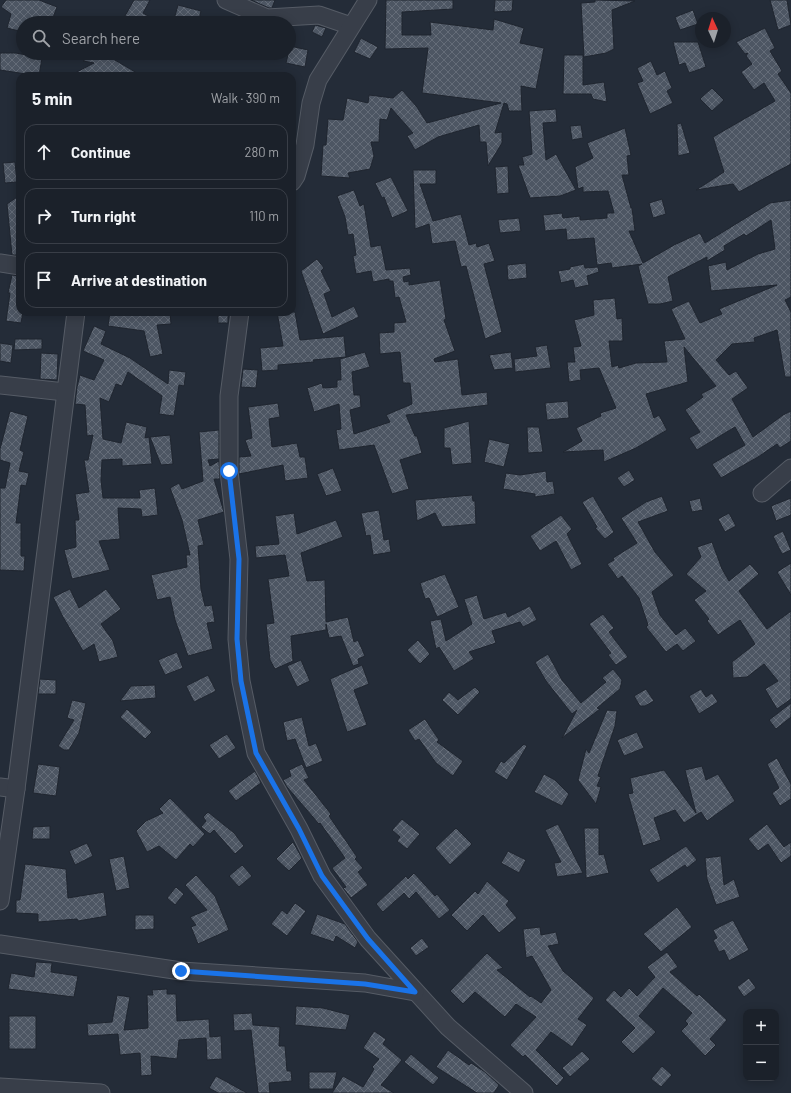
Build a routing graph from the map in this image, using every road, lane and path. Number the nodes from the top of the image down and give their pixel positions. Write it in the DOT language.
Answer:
graph roads {
  1 [pos="226,0"];
  2 [pos="368,0"];
  3 [pos="262,16"];
  4 [pos="296,16"];
  5 [pos="351,26"];
  6 [pos="296,176"];
  7 [pos="0,263"];
  8 [pos="16,265"];
  9 [pos="75,316"];
  10 [pos="239,316"];
  11 [pos="0,385"];
  12 [pos="65,392"];
  13 [pos="791,468"];
  14 [pos="762,493"];
  15 [pos="8,788"];
  16 [pos="0,901"];
  17 [pos="0,944"];
  18 [pos="415,992"];
  19 [pos="0,1087"];
  20 [pos="101,1093"];
  21 [pos="524,1093"];
  1 -- 3 [label="street"];
  2 -- 5 [label="street"];
  4 -- 5 [label="street"];
  5 -- 6 [label="street"];
  7 -- 8 [label="street"];
  9 -- 12 [label="street"];
  10 -- 18 [label="street"];
  11 -- 12 [label="street"];
  12 -- 15 [label="street"];
  13 -- 14 [label="street"];
  15 -- 16 [label="street"];
  17 -- 18 [label="street"];
  18 -- 21 [label="street"];
  19 -- 20 [label="street"];
}
